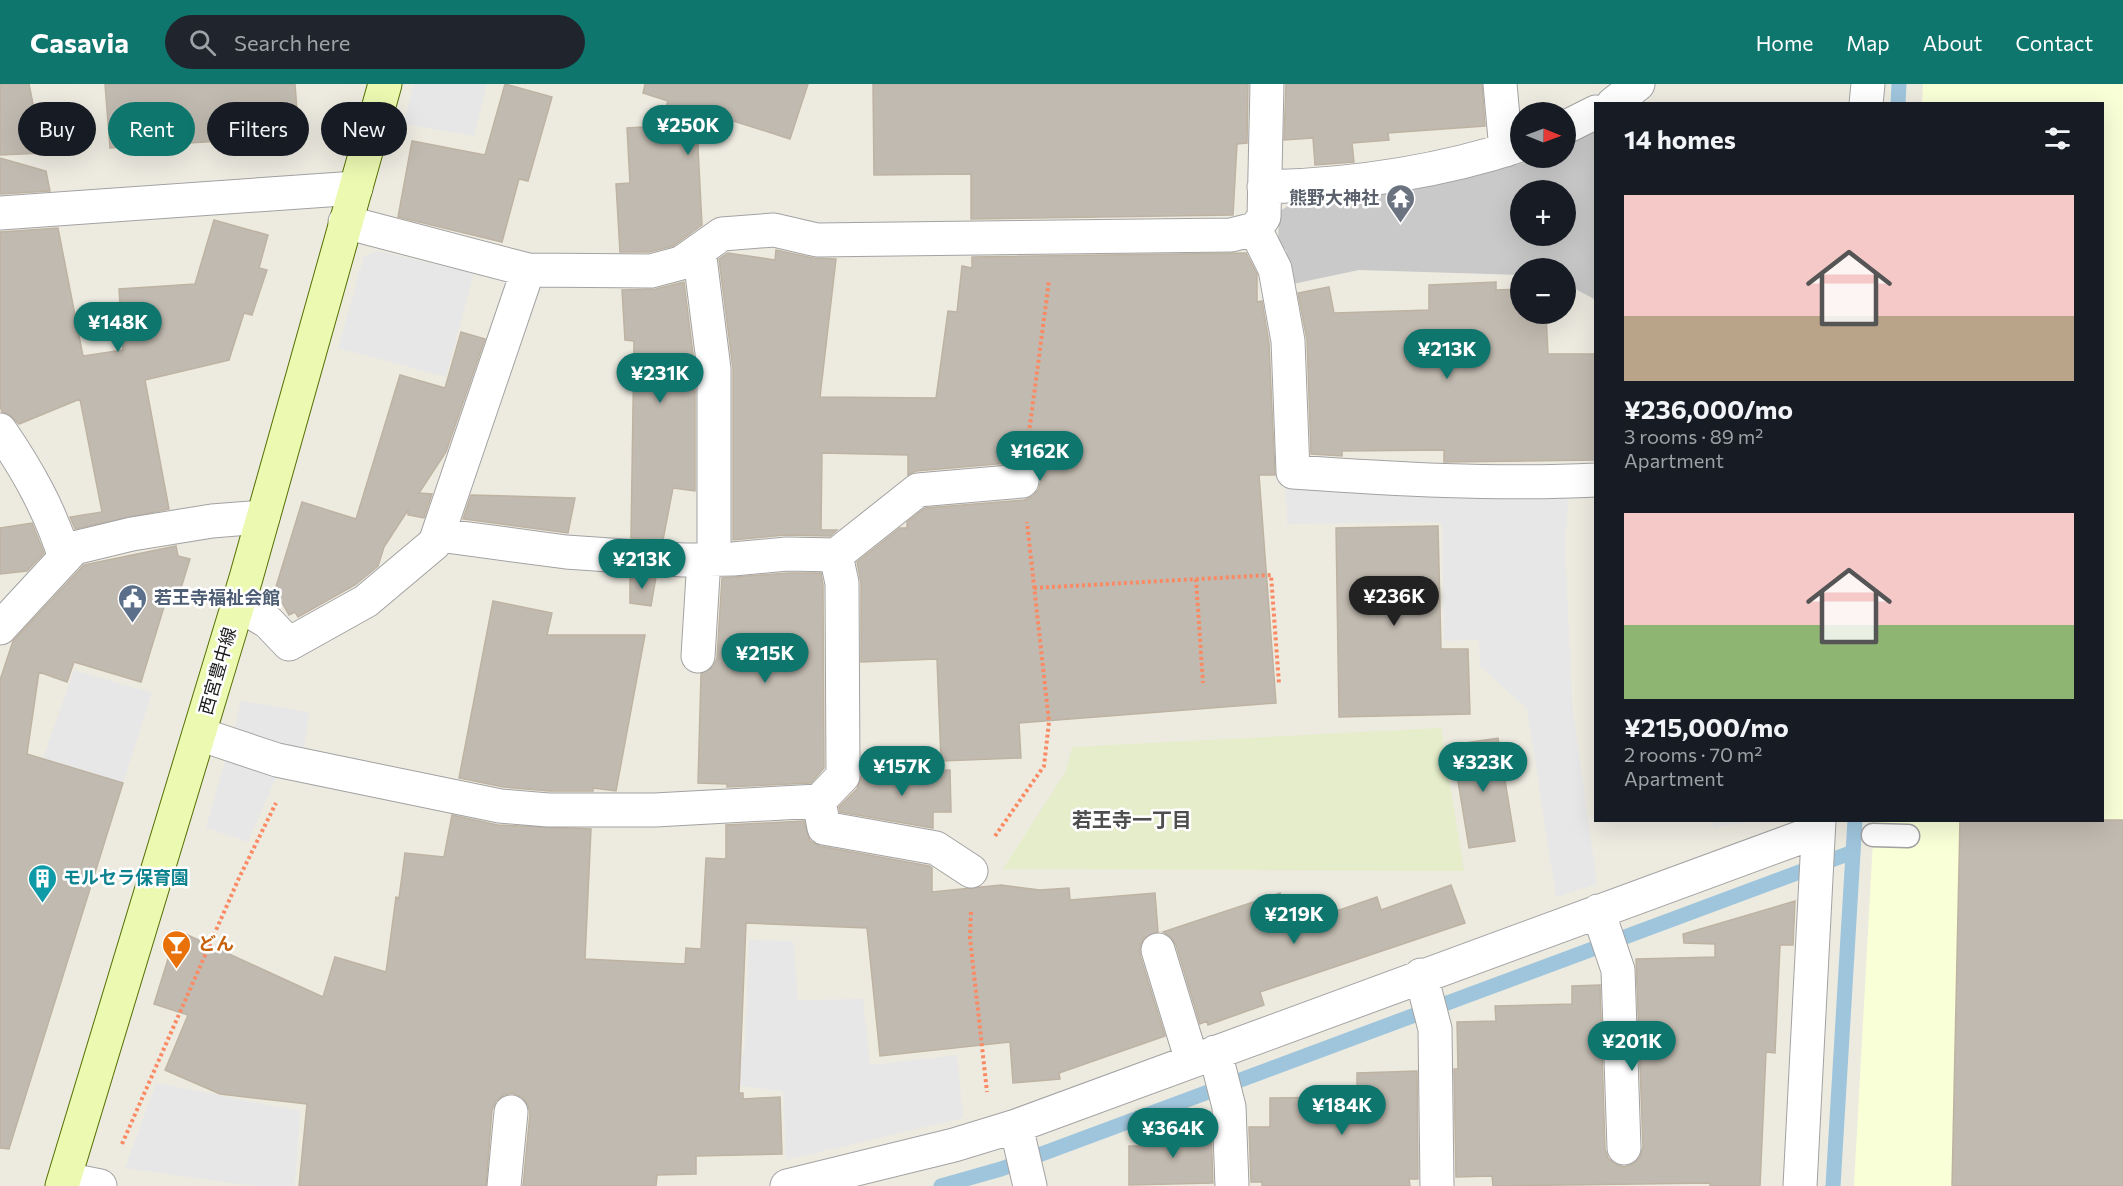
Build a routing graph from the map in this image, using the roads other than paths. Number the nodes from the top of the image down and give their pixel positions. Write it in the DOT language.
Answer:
graph roads {
  1 [pos="385,84"];
  2 [pos="1267,84"];
  3 [pos="1500,84"];
  4 [pos="1638,84"];
  5 [pos="1868,84"];
  6 [pos="1615,102"];
  7 [pos="1866,102"];
  8 [pos="1594,113"];
  9 [pos="1576,122"];
  10 [pos="1510,129"];
  11 [pos="1510,148"];
  12 [pos="1264,187"];
  13 [pos="356,188"];
  14 [pos="0,213"];
  15 [pos="345,222"];
  16 [pos="1255,229"];
  17 [pos="699,250"];
  18 [pos="528,270"];
  19 [pos="0,430"];
  20 [pos="1022,480"];
  21 [pos="1594,480"];
  22 [pos="262,517"];
  23 [pos="439,535"];
  24 [pos="836,555"];
  25 [pos="65,558"];
  26 [pos="709,559"];
  27 [pos="237,604"];
  28 [pos="0,628"];
  29 [pos="698,656"];
  30 [pos="199,734"];
  31 [pos="819,801"];
  32 [pos="1818,826"];
  33 [pos="1873,835"];
  34 [pos="1908,836"];
  35 [pos="971,871"];
  36 [pos="1601,921"];
  37 [pos="1158,950"];
  38 [pos="1428,1002"];
  39 [pos="1209,1062"];
  40 [pos="511,1112"];
  41 [pos="1009,1134"];
  42 [pos="1624,1148"];
  43 [pos="1030,1181"];
  44 [pos="64,1182"];
  45 [pos="100,1186"];
  46 [pos="504,1186"];
  47 [pos="787,1186"];
  48 [pos="1232,1186"];
  49 [pos="1437,1186"];
  50 [pos="1800,1186"];
  1 -- 13 [label="main road, 西宮豊中線"];
  2 -- 12 [label="street"];
  3 -- 10 [label="street"];
  4 -- 6 [label="street"];
  5 -- 7 [label="street"];
  8 -- 9 [label="street"];
  11 -- 12 [label="street"];
  12 -- 16 [label="street"];
  13 -- 14 [label="street"];
  13 -- 15 [label="main road, 西宮豊中線"];
  15 -- 18 [label="street"];
  15 -- 22 [label="main road, 西宮豊中線"];
  16 -- 17 [label="street"];
  16 -- 21 [label="street"];
  17 -- 18 [label="street"];
  17 -- 26 [label="street"];
  18 -- 23 [label="street"];
  19 -- 25 [label="street"];
  20 -- 24 [label="street"];
  22 -- 25 [label="street"];
  22 -- 27 [label="main road, 西宮豊中線"];
  23 -- 26 [label="street"];
  23 -- 27 [label="street"];
  24 -- 26 [label="street"];
  24 -- 31 [label="street"];
  25 -- 28 [label="street"];
  26 -- 29 [label="street"];
  27 -- 30 [label="main road, 西宮豊中線"];
  30 -- 31 [label="street"];
  30 -- 44 [label="main road, 西宮豊中線"];
  31 -- 35 [label="street"];
  32 -- 36 [label="street"];
  32 -- 50 [label="street"];
  33 -- 34 [label="lane"];
  36 -- 38 [label="street"];
  36 -- 42 [label="street"];
  37 -- 39 [label="street"];
  38 -- 39 [label="street"];
  38 -- 49 [label="street"];
  39 -- 41 [label="street"];
  39 -- 48 [label="street"];
  40 -- 46 [label="street"];
  41 -- 43 [label="street"];
  41 -- 47 [label="street"];
  44 -- 45 [label="street"];
}
